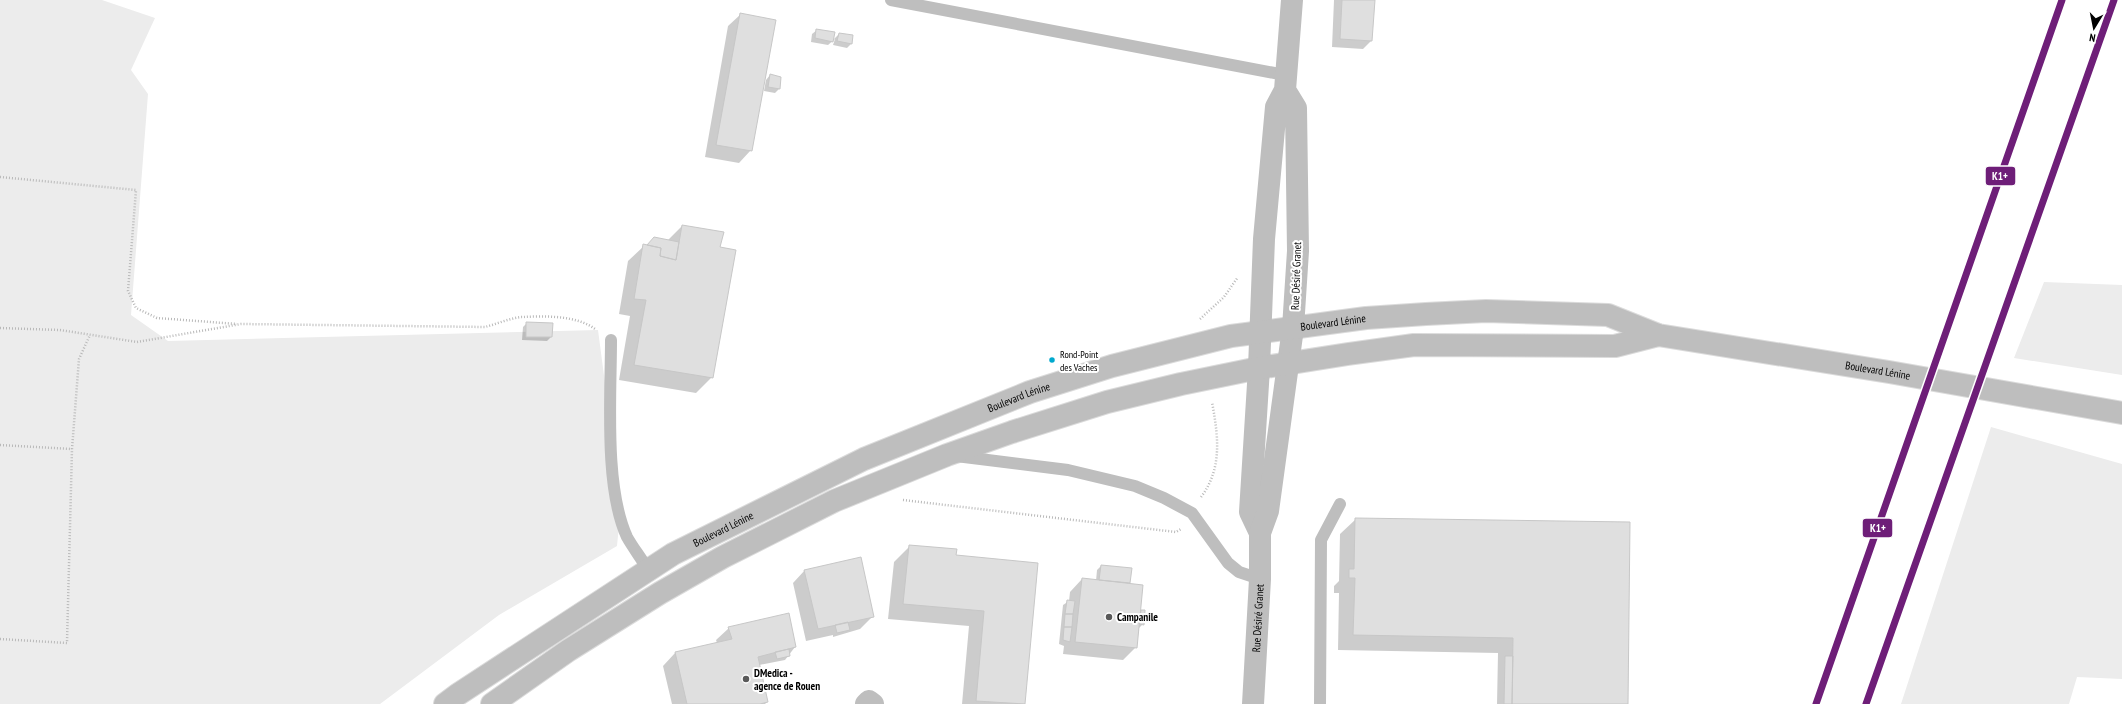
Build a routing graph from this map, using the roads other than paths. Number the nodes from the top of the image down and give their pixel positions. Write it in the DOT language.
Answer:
graph roads {
  1 [pos="891,0"];
  2 [pos="1292,0"];
  3 [pos="1285,82"];
  4 [pos="1294,328"];
  5 [pos="1261,332"];
  6 [pos="1658,335"];
  7 [pos="611,340"];
  8 [pos="1290,362"];
  9 [pos="1259,368"];
  10 [pos="2122,413"];
  11 [pos="947,455"];
  12 [pos="1340,504"];
  13 [pos="1260,533"];
  14 [pos="648,570"];
  15 [pos="1260,579"];
  16 [pos="445,704"];
  17 [pos="492,704"];
  18 [pos="866,704"];
  19 [pos="873,704"];
  20 [pos="1253,704"];
  21 [pos="1320,704"];
  1 -- 3 [label="lane"];
  2 -- 3 [label="main road, Rue Désiré Granet"];
  3 -- 4 [label="main road, Rue Désiré Granet"];
  3 -- 5 [label="main road, Rue Désiré Granet"];
  4 -- 5 [label="main road, Boulevard Lénine"];
  4 -- 6 [label="main road, Boulevard Lénine"];
  4 -- 8 [label="main road, Rue Désiré Granet"];
  5 -- 9 [label="main road, Rue Désiré Granet"];
  5 -- 14 [label="main road, Boulevard Lénine"];
  6 -- 8 [label="main road, Boulevard Lénine"];
  6 -- 10 [label="main road, Boulevard Lénine"];
  7 -- 14 [label="lane"];
  8 -- 9 [label="main road, Boulevard Lénine"];
  8 -- 13 [label="main road, Rue Désiré Granet"];
  9 -- 11 [label="main road, Boulevard Lénine"];
  9 -- 13 [label="main road, Rue Désiré Granet"];
  11 -- 15 [label="lane"];
  11 -- 17 [label="main road, Boulevard Lénine"];
  12 -- 21 [label="lane"];
  13 -- 15 [label="main road, Rue Désiré Granet"];
  14 -- 16 [label="main road, Boulevard Lénine"];
  15 -- 20 [label="main road, Rue Désiré Granet"];
  18 -- 19 [label="main road"];
}
